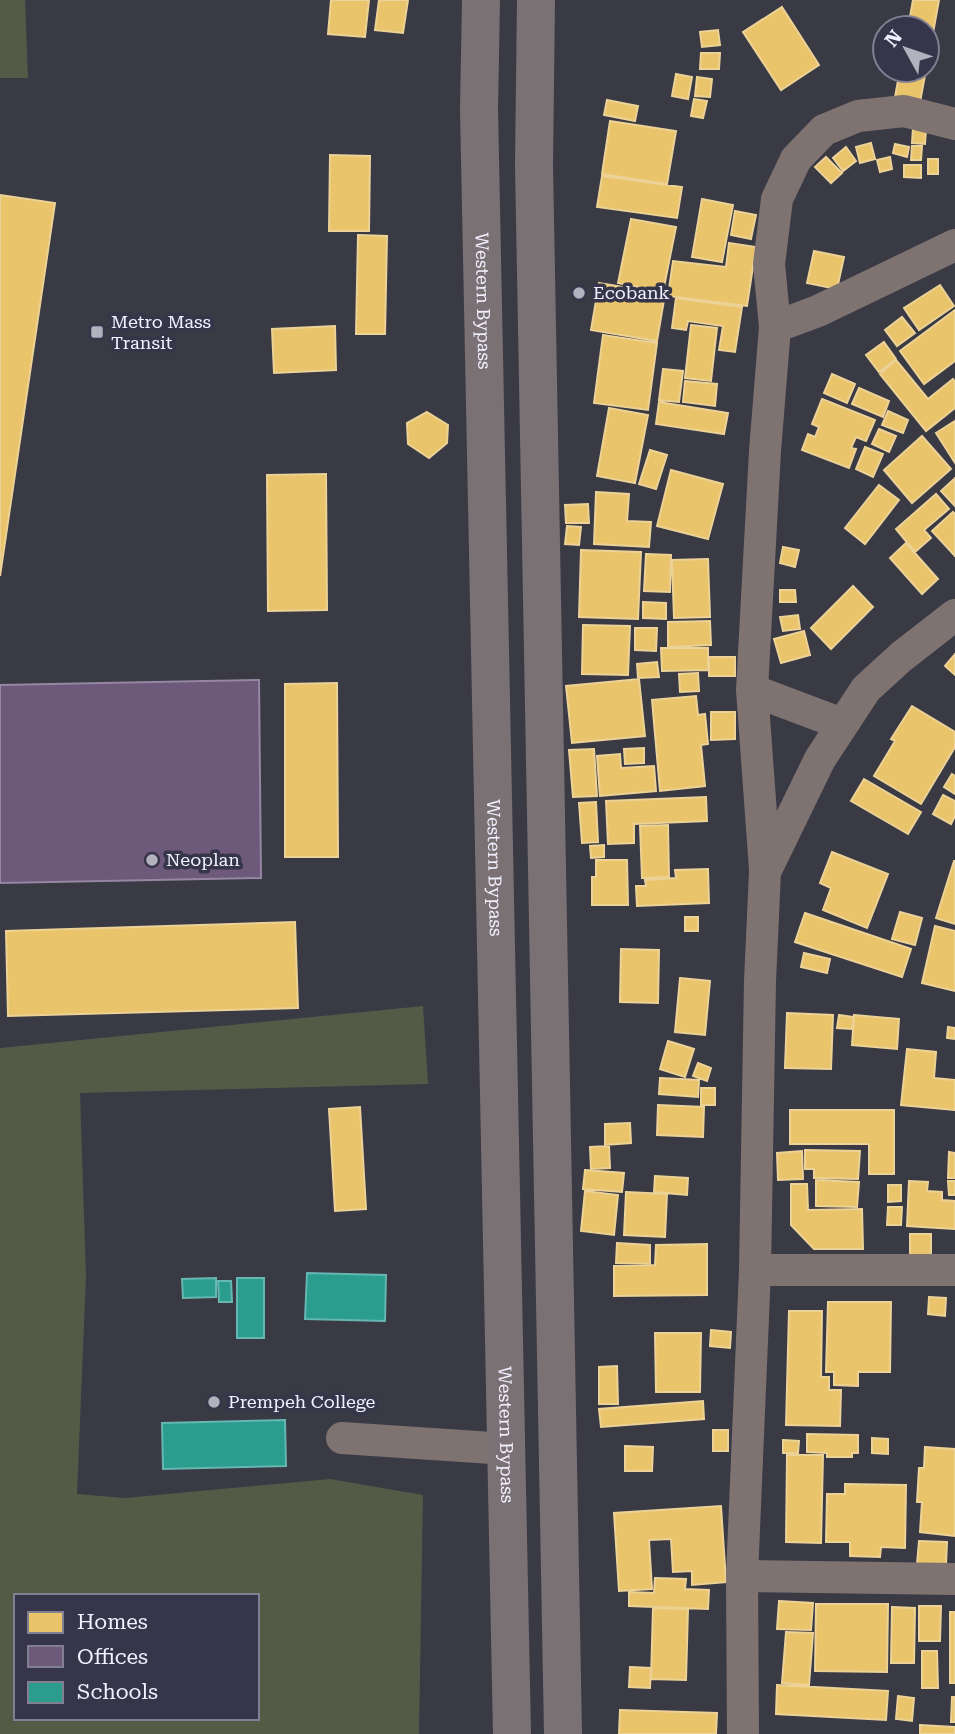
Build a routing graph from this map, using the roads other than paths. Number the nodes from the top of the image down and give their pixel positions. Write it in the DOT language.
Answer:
graph roads {
  1 [pos="481,0"];
  2 [pos="536,0"];
  3 [pos="535,47"];
  4 [pos="481,56"];
  5 [pos="955,124"];
  6 [pos="955,245"];
  7 [pos="775,327"];
  8 [pos="955,615"];
  9 [pos="752,690"];
  10 [pos="842,724"];
  11 [pos="765,872"];
  12 [pos="755,1270"];
  13 [pos="955,1270"];
  14 [pos="342,1438"];
  15 [pos="507,1449"];
  16 [pos="742,1576"];
  17 [pos="955,1578"];
  18 [pos="512,1734"];
  19 [pos="563,1734"];
  20 [pos="743,1734"];
  1 -- 4 [label="highway, Western Bypass"];
  2 -- 3 [label="highway"];
  3 -- 4 [label="highway"];
  3 -- 19 [label="highway"];
  4 -- 15 [label="highway, Western Bypass"];
  5 -- 7 [label="street"];
  6 -- 7 [label="street"];
  7 -- 9 [label="street"];
  8 -- 10 [label="street"];
  9 -- 10 [label="street"];
  9 -- 11 [label="street"];
  10 -- 11 [label="street"];
  11 -- 12 [label="street"];
  12 -- 13 [label="street"];
  12 -- 16 [label="street"];
  14 -- 15 [label="street"];
  15 -- 18 [label="highway, Western Bypass"];
  16 -- 17 [label="street"];
  16 -- 20 [label="street"];
}
